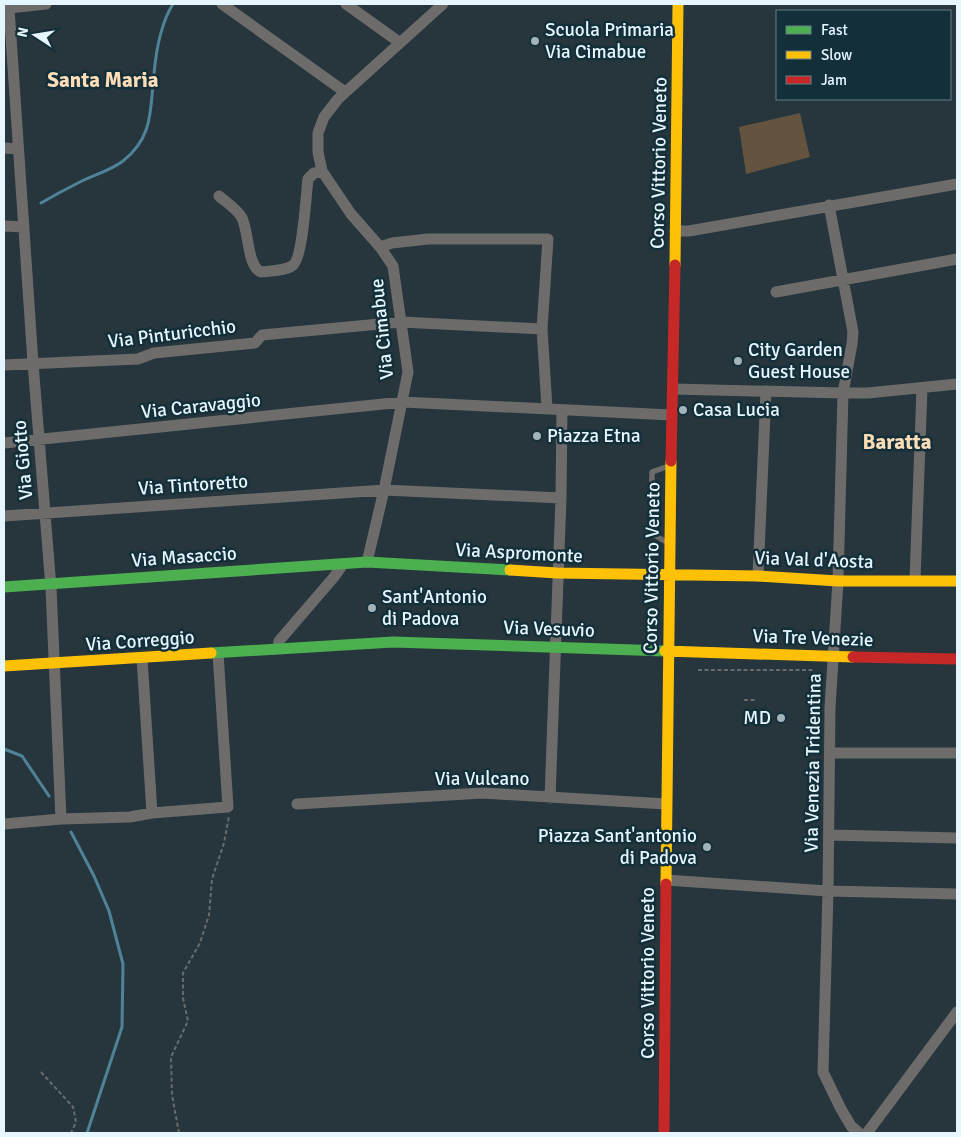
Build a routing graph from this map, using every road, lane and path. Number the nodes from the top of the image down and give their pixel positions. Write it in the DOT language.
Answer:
graph roads {
  1 [pos="46,4"];
  2 [pos="222,4"];
  3 [pos="346,4"];
  4 [pos="443,4"];
  5 [pos="678,4"];
  6 [pos="399,42"];
  7 [pos="345,92"];
  8 [pos="4,148"];
  9 [pos="18,149"];
  10 [pos="322,171"];
  11 [pos="957,184"];
  12 [pos="220,196"];
  13 [pos="829,205"];
  14 [pos="4,226"];
  15 [pos="24,227"];
  16 [pos="676,231"];
  17 [pos="380,247"];
  18 [pos="957,259"];
  19 [pos="843,280"];
  20 [pos="776,292"];
  21 [pos="401,322"];
  22 [pos="542,329"];
  23 [pos="33,363"];
  24 [pos="4,365"];
  25 [pos="957,384"];
  26 [pos="922,388"];
  27 [pos="673,389"];
  28 [pos="766,391"];
  29 [pos="843,393"];
  30 [pos="402,402"];
  31 [pos="547,408"];
  32 [pos="562,410"];
  33 [pos="671,415"];
  34 [pos="40,440"];
  35 [pos="4,443"];
  36 [pos="671,465"];
  37 [pos="384,490"];
  38 [pos="561,498"];
  39 [pos="45,513"];
  40 [pos="4,516"];
  41 [pos="669,544"];
  42 [pos="367,562"];
  43 [pos="343,564"];
  44 [pos="557,573"];
  45 [pos="669,576"];
  46 [pos="758,576"];
  47 [pos="915,580"];
  48 [pos="957,580"];
  49 [pos="838,581"];
  50 [pos="50,584"];
  51 [pos="4,587"];
  52 [pos="554,647"];
  53 [pos="278,648"];
  54 [pos="668,651"];
  55 [pos="218,653"];
  56 [pos="833,656"];
  57 [pos="142,658"];
  58 [pos="957,658"];
  59 [pos="54,664"];
  60 [pos="4,666"];
  61 [pos="698,670"];
  62 [pos="744,700"];
  63 [pos="756,700"];
  64 [pos="957,753"];
  65 [pos="830,758"];
  66 [pos="550,798"];
  67 [pos="297,804"];
  68 [pos="666,804"];
  69 [pos="228,807"];
  70 [pos="152,813"];
  71 [pos="61,819"];
  72 [pos="4,824"];
  73 [pos="829,836"];
  74 [pos="957,838"];
  75 [pos="666,880"];
  76 [pos="828,891"];
  77 [pos="957,894"];
  78 [pos="957,1012"];
  79 [pos="41,1072"];
  80 [pos="71,1133"];
  81 [pos="178,1133"];
  82 [pos="664,1133"];
  83 [pos="859,1133"];
  84 [pos="867,1133"];
  1 -- 9 [label="street, Via Giotto"];
  2 -- 7 [label="street"];
  3 -- 6 [label="street"];
  4 -- 6 [label="street, Via Cimabue"];
  5 -- 16 [label="street, Corso Vittorio Veneto"];
  6 -- 7 [label="street, Via Cimabue"];
  7 -- 10 [label="street, Via Cimabue"];
  8 -- 9 [label="street"];
  9 -- 15 [label="street, Via Giotto"];
  10 -- 12 [label="street"];
  10 -- 17 [label="street, Via Cimabue"];
  11 -- 13 [label="street"];
  13 -- 16 [label="street"];
  13 -- 19 [label="street, Via Venezia Tridentina"];
  14 -- 15 [label="street"];
  15 -- 23 [label="street, Via Giotto"];
  16 -- 27 [label="street, Corso Vittorio Veneto"];
  17 -- 21 [label="street, Via Cimabue"];
  17 -- 22 [label="street"];
  18 -- 19 [label="street"];
  19 -- 20 [label="street"];
  19 -- 29 [label="street, Via Venezia Tridentina"];
  21 -- 22 [label="street, Via Pinturicchio"];
  21 -- 23 [label="street, Via Pinturicchio"];
  21 -- 30 [label="street, Via Cimabue"];
  22 -- 31 [label="street"];
  23 -- 24 [label="street, Via Pinturicchio"];
  23 -- 34 [label="street, Via Giotto"];
  25 -- 26 [label="street"];
  26 -- 29 [label="street"];
  26 -- 47 [label="street"];
  27 -- 28 [label="street"];
  27 -- 33 [label="street, Corso Vittorio Veneto"];
  28 -- 29 [label="street"];
  28 -- 46 [label="street"];
  29 -- 49 [label="street, Via Venezia Tridentina"];
  30 -- 31 [label="street, Via Caravaggio"];
  30 -- 34 [label="street, Via Caravaggio"];
  30 -- 37 [label="street, Via Cimabue"];
  31 -- 32 [label="street, Via Caravaggio"];
  32 -- 33 [label="street, Via Caravaggio"];
  32 -- 38 [label="street"];
  33 -- 36 [label="street, Corso Vittorio Veneto"];
  34 -- 35 [label="street, Via Caravaggio"];
  34 -- 39 [label="street, Via Giotto"];
  36 -- 41 [label="street, Corso Vittorio Veneto"];
  36 -- 41 [label="lane"];
  37 -- 38 [label="street, Via Tintoretto"];
  37 -- 39 [label="street, Via Tintoretto"];
  37 -- 42 [label="street, Via Cimabue"];
  38 -- 44 [label="street"];
  39 -- 40 [label="street, Via Tintoretto"];
  39 -- 50 [label="street, Via Giotto"];
  41 -- 45 [label="street, Corso Vittorio Veneto"];
  42 -- 43 [label="street, Via Masaccio"];
  42 -- 44 [label="street, Via Aspromonte"];
  43 -- 50 [label="street, Via Masaccio"];
  43 -- 53 [label="street"];
  44 -- 45 [label="street, Via Aspromonte"];
  44 -- 52 [label="street"];
  45 -- 46 [label="street, Via Val d'Aosta"];
  45 -- 54 [label="street, Corso Vittorio Veneto"];
  46 -- 49 [label="street, Via Val d'Aosta"];
  47 -- 48 [label="street, Via Val d'Aosta"];
  47 -- 49 [label="street, Via Val d'Aosta"];
  49 -- 56 [label="street, Via Venezia Tridentina"];
  50 -- 51 [label="street, Via Masaccio"];
  50 -- 59 [label="street, Via Giotto"];
  52 -- 53 [label="street, Via Vesuvio"];
  52 -- 54 [label="street, Via Vesuvio"];
  52 -- 66 [label="street"];
  53 -- 55 [label="street, Via Correggio"];
  54 -- 56 [label="street, Via Tre Venezie"];
  54 -- 68 [label="street, Corso Vittorio Veneto"];
  55 -- 57 [label="street, Via Correggio"];
  55 -- 69 [label="street"];
  56 -- 58 [label="street, Via Tre Venezie"];
  56 -- 65 [label="street, Via Venezia Tridentina"];
  57 -- 59 [label="street, Via Correggio"];
  57 -- 70 [label="street"];
  59 -- 60 [label="street, Via Correggio"];
  59 -- 71 [label="street, Via Giotto"];
  61 -- 65 [label="path"];
  62 -- 63 [label="path"];
  64 -- 65 [label="street"];
  65 -- 73 [label="street, Via Venezia Tridentina"];
  66 -- 67 [label="street, Via Vulcano"];
  66 -- 68 [label="street, Via Vulcano"];
  68 -- 75 [label="street, Corso Vittorio Veneto"];
  69 -- 70 [label="street"];
  69 -- 81 [label="path"];
  70 -- 71 [label="street"];
  71 -- 72 [label="street"];
  73 -- 74 [label="street"];
  73 -- 76 [label="street, Via Venezia Tridentina"];
  75 -- 76 [label="street"];
  75 -- 82 [label="street, Corso Vittorio Veneto"];
  76 -- 77 [label="street"];
  76 -- 83 [label="street, Via Venezia Tridentina"];
  78 -- 84 [label="street"];
  79 -- 80 [label="path"];
}
